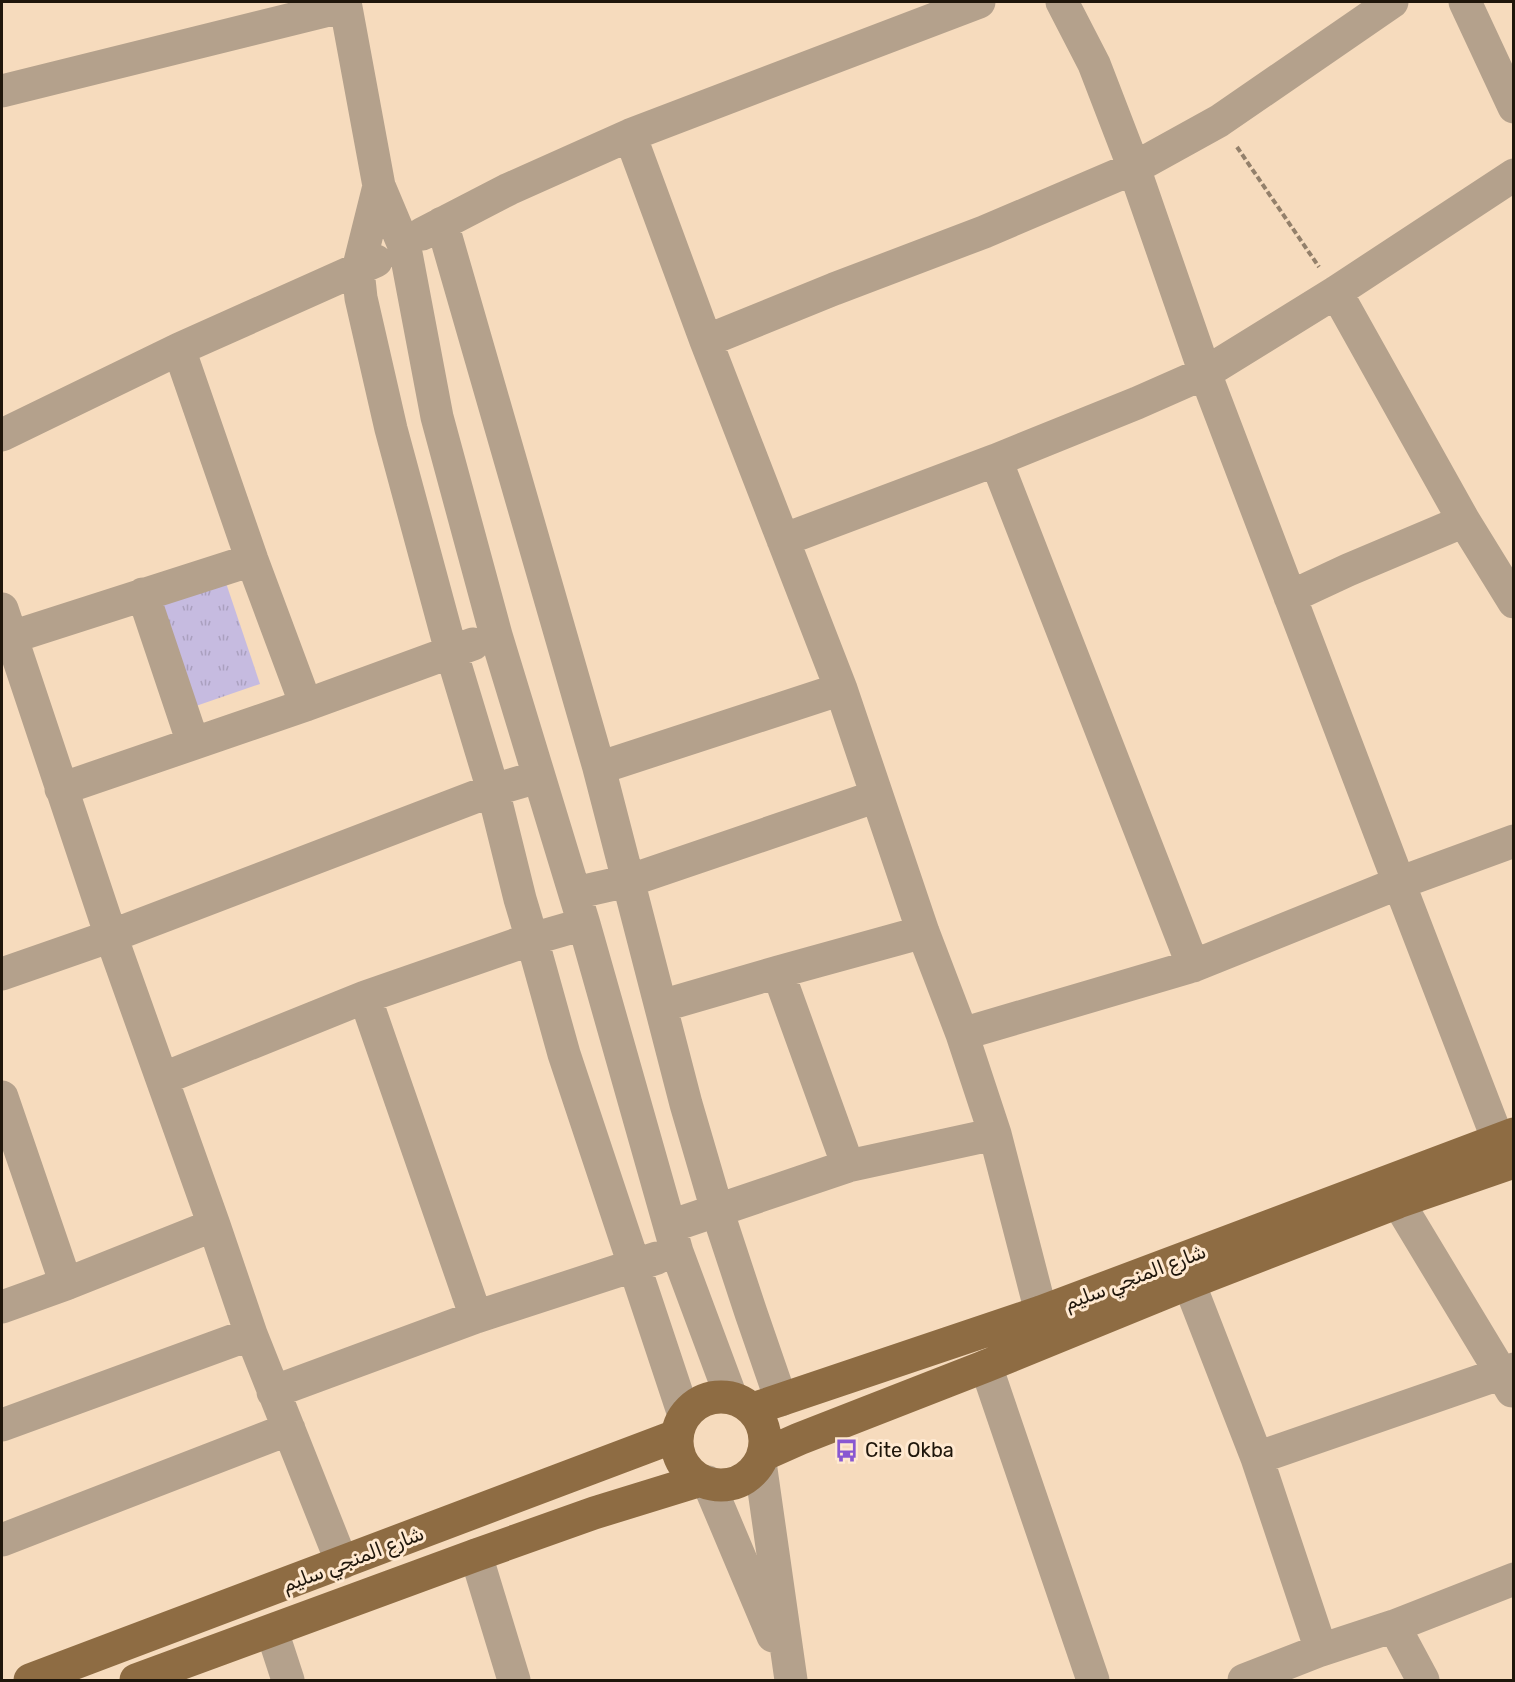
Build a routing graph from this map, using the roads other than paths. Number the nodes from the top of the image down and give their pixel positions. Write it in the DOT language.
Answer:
graph roads {
  1 [pos="979,2"];
  2 [pos="1062,2"];
  3 [pos="1392,2"];
  4 [pos="1465,2"];
  5 [pos="345,4"];
  6 [pos="2,91"];
  7 [pos="1514,107"];
  8 [pos="630,135"];
  9 [pos="1134,168"];
  10 [pos="1514,175"];
  11 [pos="379,186"];
  12 [pos="442,222"];
  13 [pos="405,248"];
  14 [pos="358,270"];
  15 [pos="1336,292"];
  16 [pos="706,340"];
  17 [pos="179,349"];
  18 [pos="1205,373"];
  19 [pos="2,435"];
  20 [pos="996,460"];
  21 [pos="1464,521"];
  22 [pos="783,540"];
  23 [pos="252,560"];
  24 [pos="143,594"];
  25 [pos="1290,597"];
  26 [pos="1514,602"];
  27 [pos="7,623"];
  28 [pos="496,635"];
  29 [pos="451,651"];
  30 [pos="842,690"];
  31 [pos="306,705"];
  32 [pos="193,743"];
  33 [pos="599,768"];
  34 [pos="538,777"];
  35 [pos="61,789"];
  36 [pos="493,790"];
  37 [pos="877,796"];
  38 [pos="1514,842"];
  39 [pos="628,881"];
  40 [pos="1399,883"];
  41 [pos="575,893"];
  42 [pos="584,924"];
  43 [pos="923,932"];
  44 [pos="111,936"];
  45 [pos="532,939"];
  46 [pos="1193,966"];
  47 [pos="778,972"];
  48 [pos="2,974"];
  49 [pos="365,997"];
  50 [pos="661,1006"];
  51 [pos="962,1034"];
  52 [pos="162,1079"];
  53 [pos="2,1097"];
  54 [pos="995,1134"];
  55 [pos="1508,1145"];
  56 [pos="848,1166"];
  57 [pos="1398,1202"];
  58 [pos="717,1210"];
  59 [pos="214,1225"];
  60 [pos="674,1239"];
  61 [pos="635,1265"];
  62 [pos="1189,1283"];
  63 [pos="66,1284"];
  64 [pos="2,1306"];
  65 [pos="1041,1312"];
  66 [pos="476,1317"];
  67 [pos="251,1334"];
  68 [pos="986,1366"];
  69 [pos="1510,1378"];
  70 [pos="273,1392"];
  71 [pos="755,1402"];
  72 [pos="2,1425"];
  73 [pos="680,1426"];
  74 [pos="289,1429"];
  75 [pos="762,1458"];
  76 [pos="1257,1458"];
  77 [pos="704,1481"];
  78 [pos="2,1540"];
  79 [pos="476,1555"];
  80 [pos="342,1563"];
  81 [pos="1514,1579"];
  82 [pos="1394,1626"];
  83 [pos="272,1631"];
  84 [pos="1321,1650"];
  85 [pos="791,1679"];
  86 [pos="30,1680"];
  87 [pos="136,1680"];
  88 [pos="288,1680"];
  89 [pos="514,1680"];
  90 [pos="1093,1680"];
  91 [pos="1244,1680"];
  92 [pos="1423,1680"];
  1 -- 8 [label="street"];
  2 -- 9 [label="street"];
  3 -- 9 [label="street"];
  4 -- 7 [label="street"];
  5 -- 6 [label="street"];
  5 -- 11 [label="street"];
  8 -- 12 [label="street"];
  8 -- 16 [label="street"];
  9 -- 16 [label="street"];
  9 -- 18 [label="street"];
  10 -- 15 [label="street"];
  11 -- 13 [label="street"];
  11 -- 14 [label="street"];
  12 -- 13 [label="street"];
  12 -- 33 [label="street"];
  13 -- 14 [label="street"];
  13 -- 28 [label="street"];
  14 -- 17 [label="street"];
  14 -- 29 [label="street"];
  15 -- 18 [label="street"];
  15 -- 21 [label="street"];
  16 -- 22 [label="street"];
  17 -- 19 [label="street"];
  17 -- 23 [label="street"];
  18 -- 20 [label="street"];
  18 -- 25 [label="street"];
  20 -- 22 [label="street"];
  20 -- 46 [label="street"];
  21 -- 25 [label="street"];
  21 -- 26 [label="street"];
  22 -- 30 [label="street"];
  23 -- 24 [label="street"];
  23 -- 31 [label="street"];
  24 -- 27 [label="street"];
  24 -- 32 [label="street"];
  25 -- 40 [label="street"];
  27 -- 35 [label="street"];
  28 -- 29 [label="street"];
  28 -- 34 [label="street"];
  29 -- 31 [label="street"];
  29 -- 36 [label="street"];
  30 -- 33 [label="street"];
  30 -- 37 [label="street"];
  31 -- 32 [label="street"];
  32 -- 35 [label="street"];
  33 -- 39 [label="street"];
  34 -- 36 [label="street"];
  34 -- 41 [label="street"];
  35 -- 44 [label="street"];
  36 -- 44 [label="street"];
  36 -- 45 [label="street"];
  37 -- 39 [label="street"];
  37 -- 43 [label="street"];
  38 -- 40 [label="street"];
  39 -- 41 [label="street"];
  39 -- 50 [label="street"];
  40 -- 46 [label="street"];
  40 -- 55 [label="street"];
  41 -- 42 [label="street"];
  42 -- 45 [label="street"];
  42 -- 60 [label="street"];
  43 -- 47 [label="street"];
  43 -- 51 [label="street"];
  44 -- 48 [label="street"];
  44 -- 52 [label="street"];
  45 -- 49 [label="street"];
  45 -- 61 [label="street"];
  46 -- 51 [label="street"];
  47 -- 50 [label="street"];
  47 -- 56 [label="street"];
  49 -- 52 [label="street"];
  49 -- 66 [label="street"];
  50 -- 58 [label="street"];
  51 -- 54 [label="street"];
  52 -- 59 [label="street"];
  53 -- 63 [label="street"];
  54 -- 56 [label="street"];
  54 -- 65 [label="street"];
  55 -- 57 [label="main road, شارع المنجي سليم"];
  55 -- 65 [label="main road, شارع المنجي سليم"];
  56 -- 58 [label="street"];
  57 -- 62 [label="main road, شارع المنجي سليم"];
  57 -- 69 [label="street"];
  58 -- 60 [label="street"];
  58 -- 71 [label="street"];
  59 -- 63 [label="street"];
  59 -- 67 [label="street"];
  60 -- 61 [label="street"];
  60 -- 71 [label="street"];
  61 -- 66 [label="street"];
  61 -- 73 [label="street"];
  62 -- 68 [label="main road, شارع المنجي سليم"];
  62 -- 76 [label="street"];
  63 -- 64 [label="street"];
  65 -- 71 [label="main road, شارع المنجي سليم"];
  66 -- 70 [label="street"];
  67 -- 70 [label="street"];
  67 -- 72 [label="street"];
  68 -- 75 [label="main road, شارع المنجي سليم"];
  68 -- 90 [label="street"];
  69 -- 76 [label="street"];
  70 -- 74 [label="street"];
  71 -- 73 [label="main road"];
  71 -- 75 [label="main road"];
  73 -- 77 [label="main road"];
  73 -- 80 [label="main road, شارع المنجي سليم"];
  74 -- 78 [label="street"];
  74 -- 80 [label="street"];
  75 -- 77 [label="main road"];
  75 -- 85 [label="street"];
  76 -- 84 [label="street"];
  77 -- 79 [label="main road, شارع المنجي سليم"];
  77 -- 85 [label="street"];
  79 -- 83 [label="main road, شارع المنجي سليم"];
  79 -- 89 [label="street"];
  80 -- 86 [label="main road, شارع المنجي سليم"];
  81 -- 82 [label="street"];
  82 -- 84 [label="street"];
  82 -- 92 [label="street"];
  83 -- 87 [label="main road, شارع المنجي سليم"];
  83 -- 88 [label="street"];
  84 -- 91 [label="street"];
}
